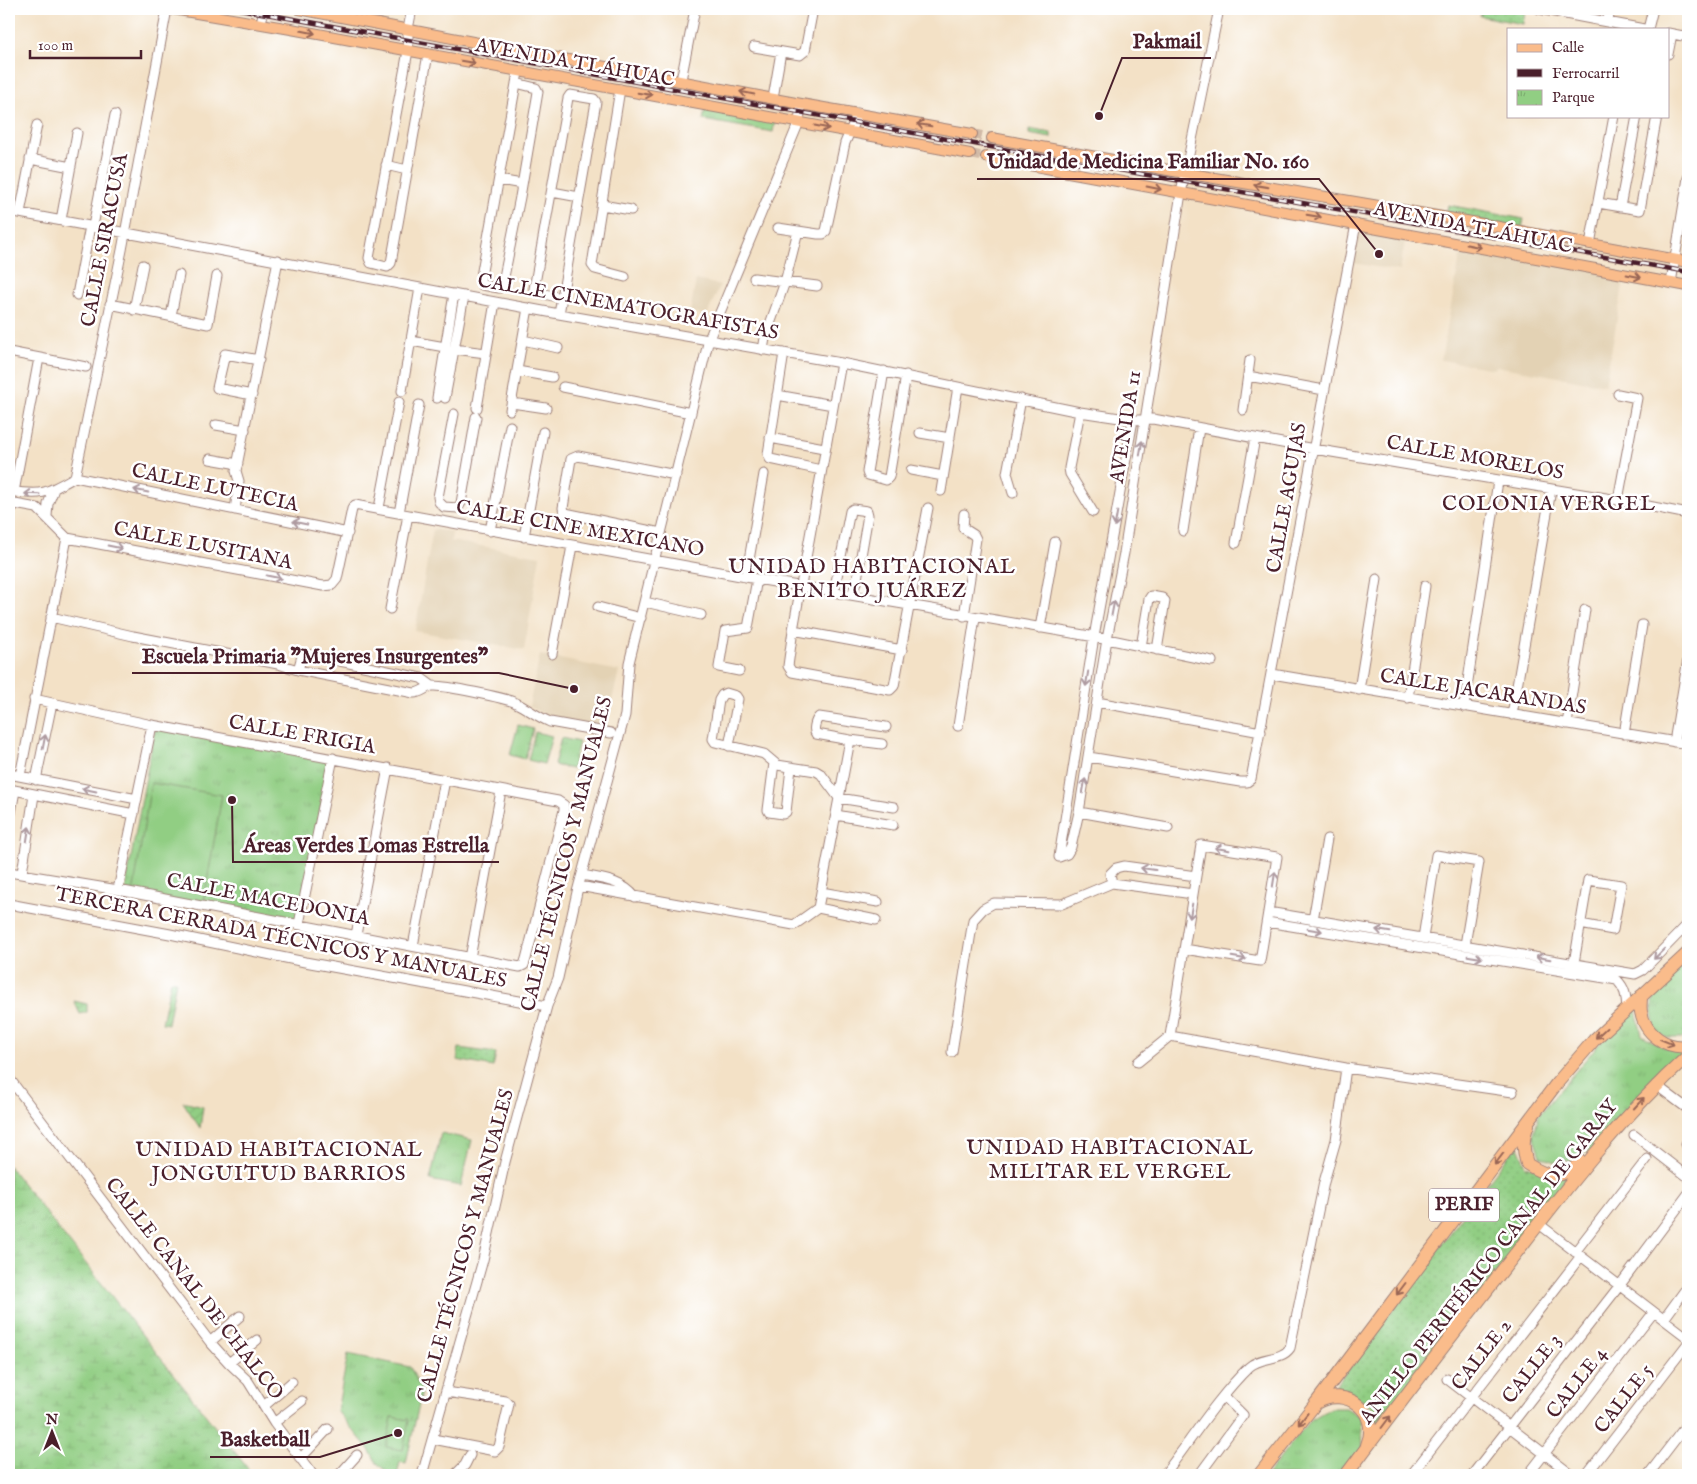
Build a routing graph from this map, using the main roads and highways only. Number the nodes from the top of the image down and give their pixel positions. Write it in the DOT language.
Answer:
graph roads {
  1 [pos="173,9"];
  2 [pos="299,9"];
  3 [pos="972,134"];
  4 [pos="992,138"];
  5 [pos="970,154"];
  6 [pos="986,157"];
  7 [pos="1688,262"];
  8 [pos="1688,286"];
  9 [pos="1688,953"];
  10 [pos="1641,996"];
  11 [pos="1688,1046"];
  12 [pos="1688,1056"];
  13 [pos="1533,1114"];
  14 [pos="1594,1153"];
  15 [pos="1316,1403"];
  16 [pos="1364,1452"];
  17 [pos="1259,1475"];
  18 [pos="1346,1475"];
  1 -- 5 [label="main road, AVENIDA TLÁHUAC, one-way"];
  3 -- 2 [label="main road, AVENIDA TLÁHUAC, one-way"];
  7 -- 4 [label="main road, AVENIDA TLÁHUAC, one-way"];
  6 -- 8 [label="main road, AVENIDA TLÁHUAC, one-way"];
  9 -- 10 [label="highway, PERIF"];
  10 -- 11 [label="highway, one-way"];
  10 -- 13 [label="highway, PERIF, one-way"];
  14 -- 12 [label="highway, ANILLO PERIFÉRICO CANAL DE GARAY, one-way"];
  13 -- 14 [label="highway"];
  13 -- 15 [label="highway, PERIF, one-way"];
  16 -- 14 [label="highway, ANILLO PERIFÉRICO CANAL DE GARAY, one-way"];
  15 -- 16 [label="highway"];
  15 -- 17 [label="highway, PERIF, one-way"];
  16 -- 18 [label="highway, ANILLO PERIFÉRICO CANAL DE GARAY"];
}
